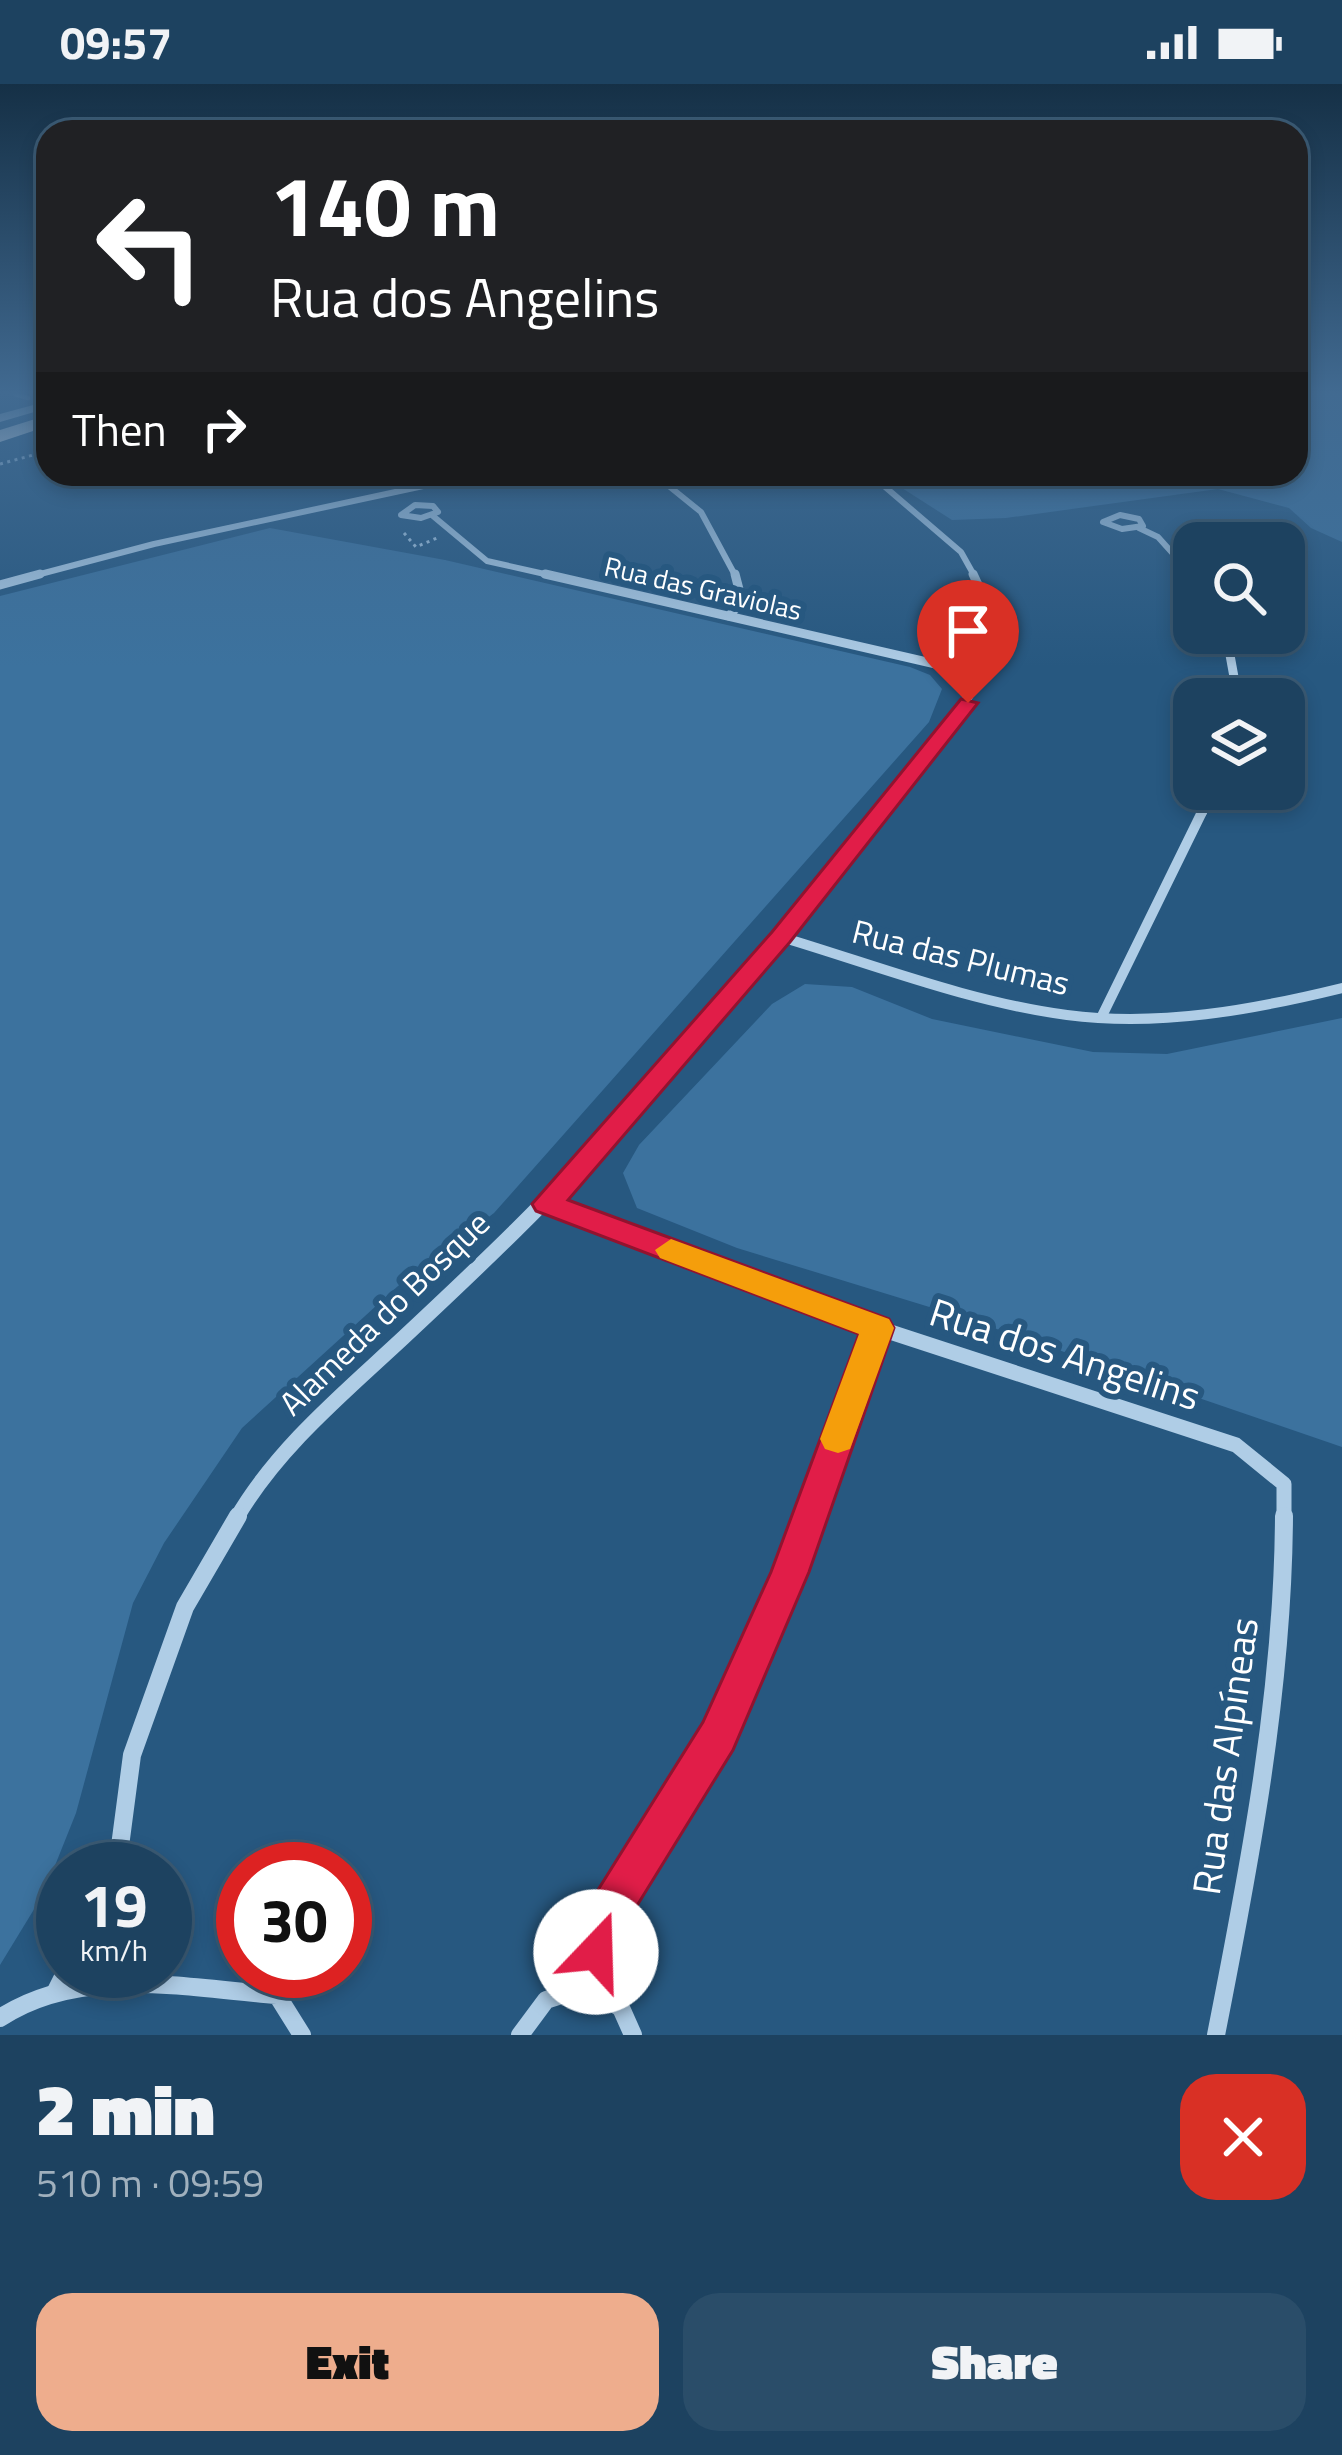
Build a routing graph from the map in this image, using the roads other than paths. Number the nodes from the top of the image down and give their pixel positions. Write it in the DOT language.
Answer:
graph roads {
  1 [pos="423,486"];
  2 [pos="667,486"];
  3 [pos="884,486"];
  4 [pos="433,516"];
  5 [pos="1139,528"];
  6 [pos="1173,554"];
  7 [pos="0,585"];
  8 [pos="729,616"];
  9 [pos="979,674"];
  10 [pos="1204,810"];
  11 [pos="781,937"];
  12 [pos="1342,988"];
  13 [pos="1101,1018"];
  14 [pos="547,1204"];
  15 [pos="878,1328"];
  16 [pos="1284,1484"];
  17 [pos="121,1842"];
  18 [pos="192,1985"];
  19 [pos="587,1988"];
  20 [pos="36,1994"];
  21 [pos="0,2018"];
  22 [pos="302,2035"];
  23 [pos="520,2035"];
  24 [pos="633,2035"];
  25 [pos="1216,2035"];
  1 -- 7 [label="street"];
  2 -- 8 [label="street"];
  3 -- 9 [label="street, Alameda do Bosque"];
  4 -- 4 [label="street, Rua das Graviolas"];
  4 -- 8 [label="street, Rua das Graviolas"];
  5 -- 5 [label="street"];
  5 -- 6 [label="street"];
  8 -- 9 [label="street, Rua das Graviolas"];
  9 -- 11 [label="street, Alameda do Bosque"];
  10 -- 13 [label="street"];
  11 -- 13 [label="street, Rua das Plumas"];
  11 -- 14 [label="street, Alameda do Bosque"];
  12 -- 13 [label="street, Rua das Plumas"];
  14 -- 15 [label="street, Rua dos Angelins"];
  14 -- 17 [label="street, Alameda do Bosque"];
  15 -- 16 [label="street, Rua dos Angelins"];
  15 -- 19 [label="street"];
  16 -- 25 [label="street, Rua das Alpíneas"];
  18 -- 22 [label="street"];
  19 -- 23 [label="street"];
  19 -- 24 [label="street"];
  20 -- 21 [label="street"];
}
